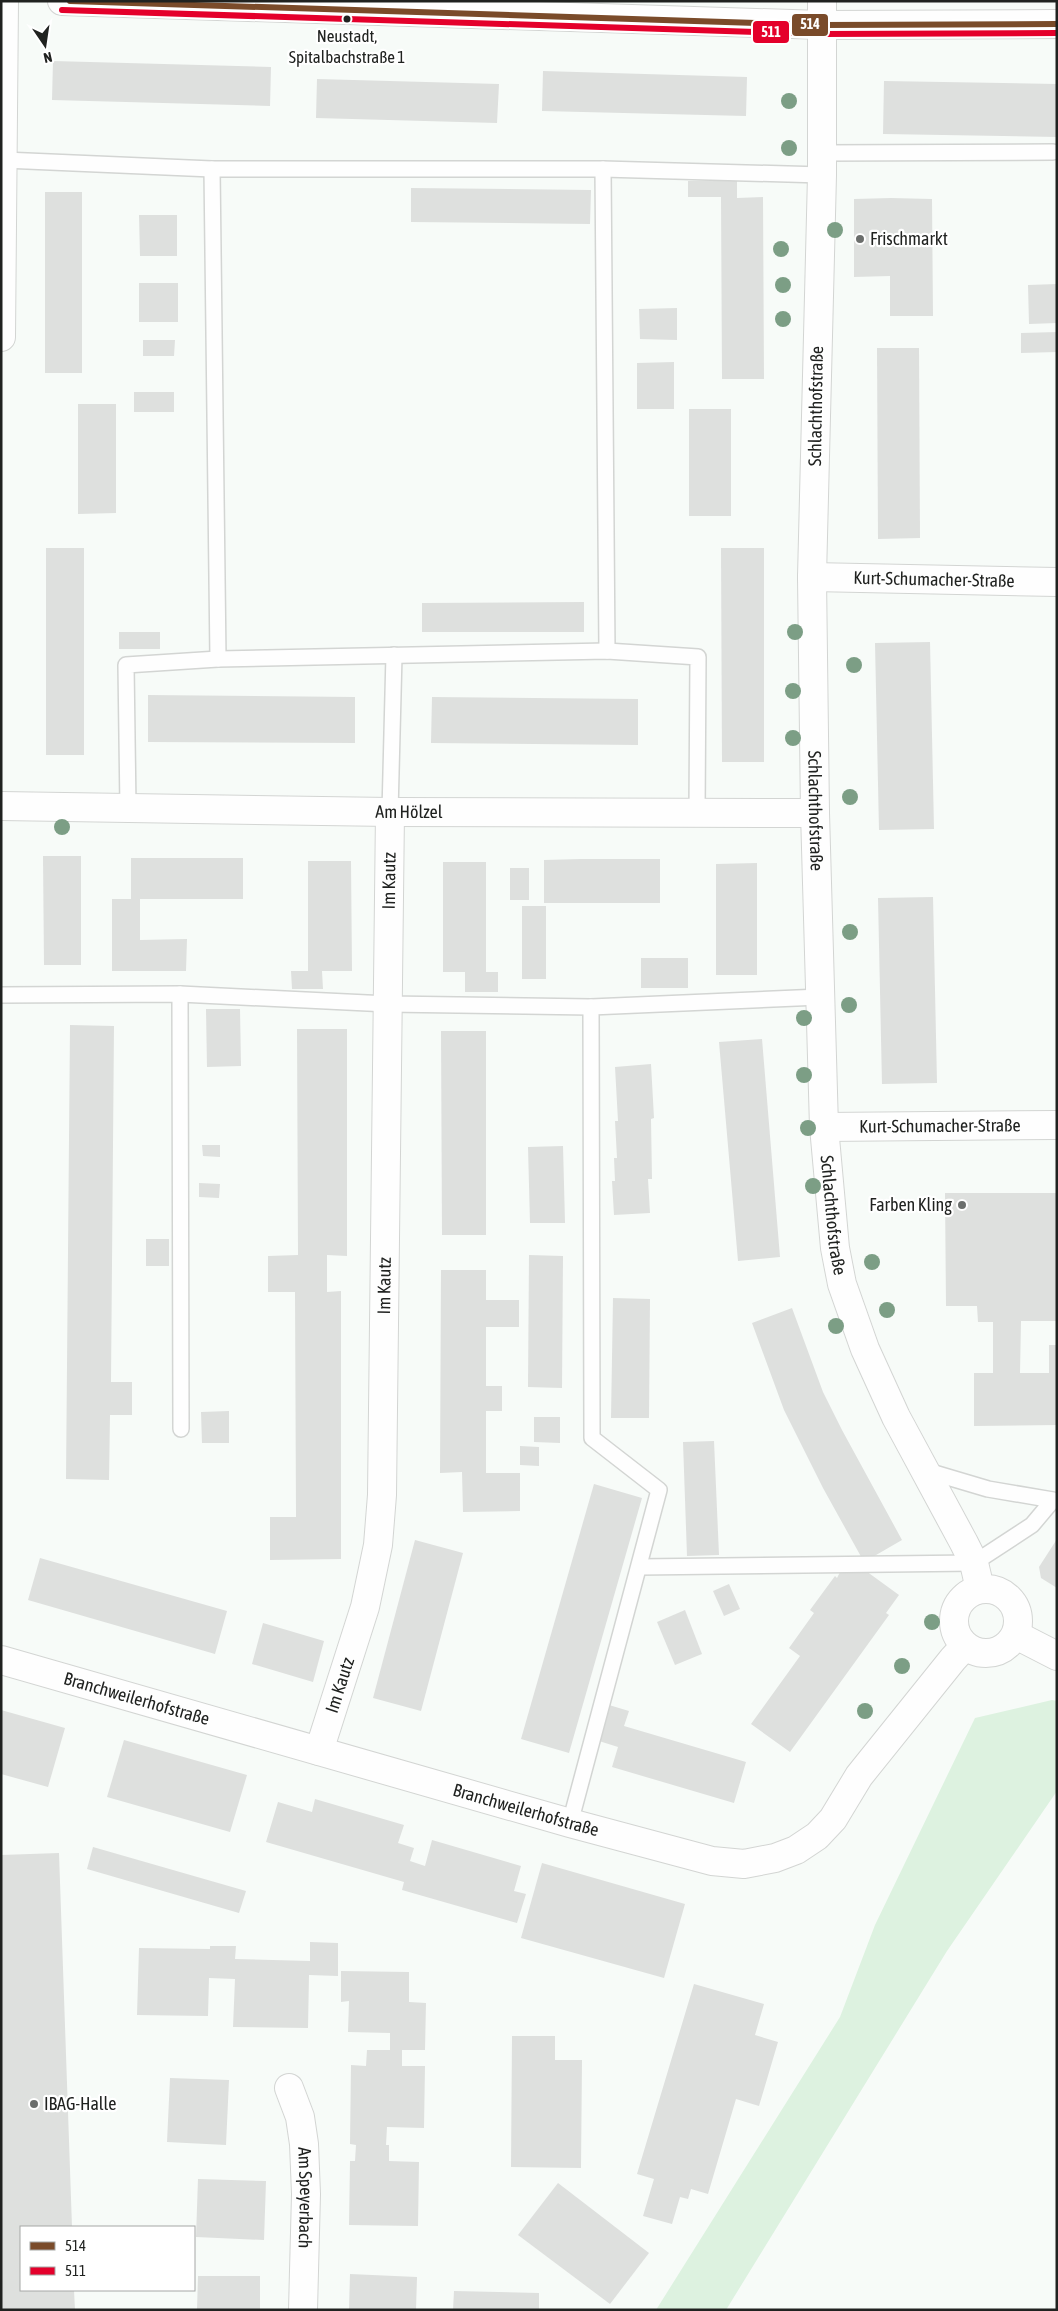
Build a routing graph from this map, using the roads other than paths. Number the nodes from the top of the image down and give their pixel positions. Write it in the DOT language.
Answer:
graph roads {
  1 [pos="4,1"];
  2 [pos="62,1"];
  3 [pos="822,13"];
  4 [pos="1057,24"];
  5 [pos="1053,152"];
  6 [pos="4,160"];
  7 [pos="822,164"];
  8 [pos="212,169"];
  9 [pos="603,169"];
  10 [pos="1,336"];
  11 [pos="812,577"];
  12 [pos="1057,582"];
  13 [pos="607,651"];
  14 [pos="394,655"];
  15 [pos="218,659"];
  16 [pos="1,806"];
  17 [pos="128,808"];
  18 [pos="390,812"];
  19 [pos="697,813"];
  20 [pos="815,813"];
  21 [pos="180,994"];
  22 [pos="1,995"];
  23 [pos="820,997"];
  24 [pos="388,1004"];
  25 [pos="591,1007"];
  26 [pos="1057,1124"];
  27 [pos="824,1126"];
  28 [pos="181,1429"];
  29 [pos="924,1470"];
  30 [pos="1055,1499"];
  31 [pos="639,1567"];
  32 [pos="977,1576"];
  33 [pos="1016,1635"];
  34 [pos="966,1646"];
  35 [pos="1057,1656"];
  36 [pos="1,1660"];
  37 [pos="319,1751"];
  38 [pos="570,1822"];
  39 [pos="289,2088"];
  40 [pos="303,2310"];
  1 -- 6 [label="street"];
  2 -- 3 [label="street"];
  3 -- 4 [label="street"];
  3 -- 7 [label="street, Schlachthofstraße"];
  5 -- 7 [label="lane"];
  6 -- 8 [label="lane"];
  6 -- 10 [label="street"];
  7 -- 9 [label="lane"];
  7 -- 11 [label="street, Schlachthofstraße"];
  8 -- 9 [label="lane"];
  8 -- 15 [label="lane"];
  9 -- 13 [label="lane"];
  11 -- 12 [label="street, Kurt-Schumacher-Straße"];
  11 -- 20 [label="street, Schlachthofstraße"];
  13 -- 14 [label="lane"];
  13 -- 19 [label="lane"];
  14 -- 15 [label="lane"];
  14 -- 18 [label="lane"];
  15 -- 17 [label="lane"];
  16 -- 17 [label="street, Am Hölzel"];
  17 -- 18 [label="street, Am Hölzel"];
  18 -- 19 [label="street, Am Hölzel"];
  18 -- 24 [label="street, Im Kautz"];
  19 -- 20 [label="street, Am Hölzel"];
  20 -- 23 [label="street, Schlachthofstraße"];
  21 -- 22 [label="lane"];
  21 -- 24 [label="lane"];
  21 -- 28 [label="lane"];
  23 -- 25 [label="lane"];
  23 -- 27 [label="street, Schlachthofstraße"];
  24 -- 25 [label="lane"];
  24 -- 37 [label="street, Im Kautz"];
  25 -- 31 [label="lane"];
  26 -- 27 [label="street, Kurt-Schumacher-Straße"];
  27 -- 29 [label="street, Schlachthofstraße"];
  29 -- 30 [label="lane"];
  29 -- 32 [label="street, Schlachthofstraße"];
  30 -- 32 [label="lane"];
  31 -- 32 [label="lane"];
  31 -- 38 [label="lane"];
  32 -- 33 [label="street"];
  32 -- 34 [label="street"];
  33 -- 34 [label="street"];
  33 -- 35 [label="street"];
  34 -- 38 [label="street, Branchweilerhofstraße"];
  36 -- 37 [label="street, Branchweilerhofstraße"];
  37 -- 38 [label="street, Branchweilerhofstraße"];
  39 -- 40 [label="street, Am Speyerbach"];
}
